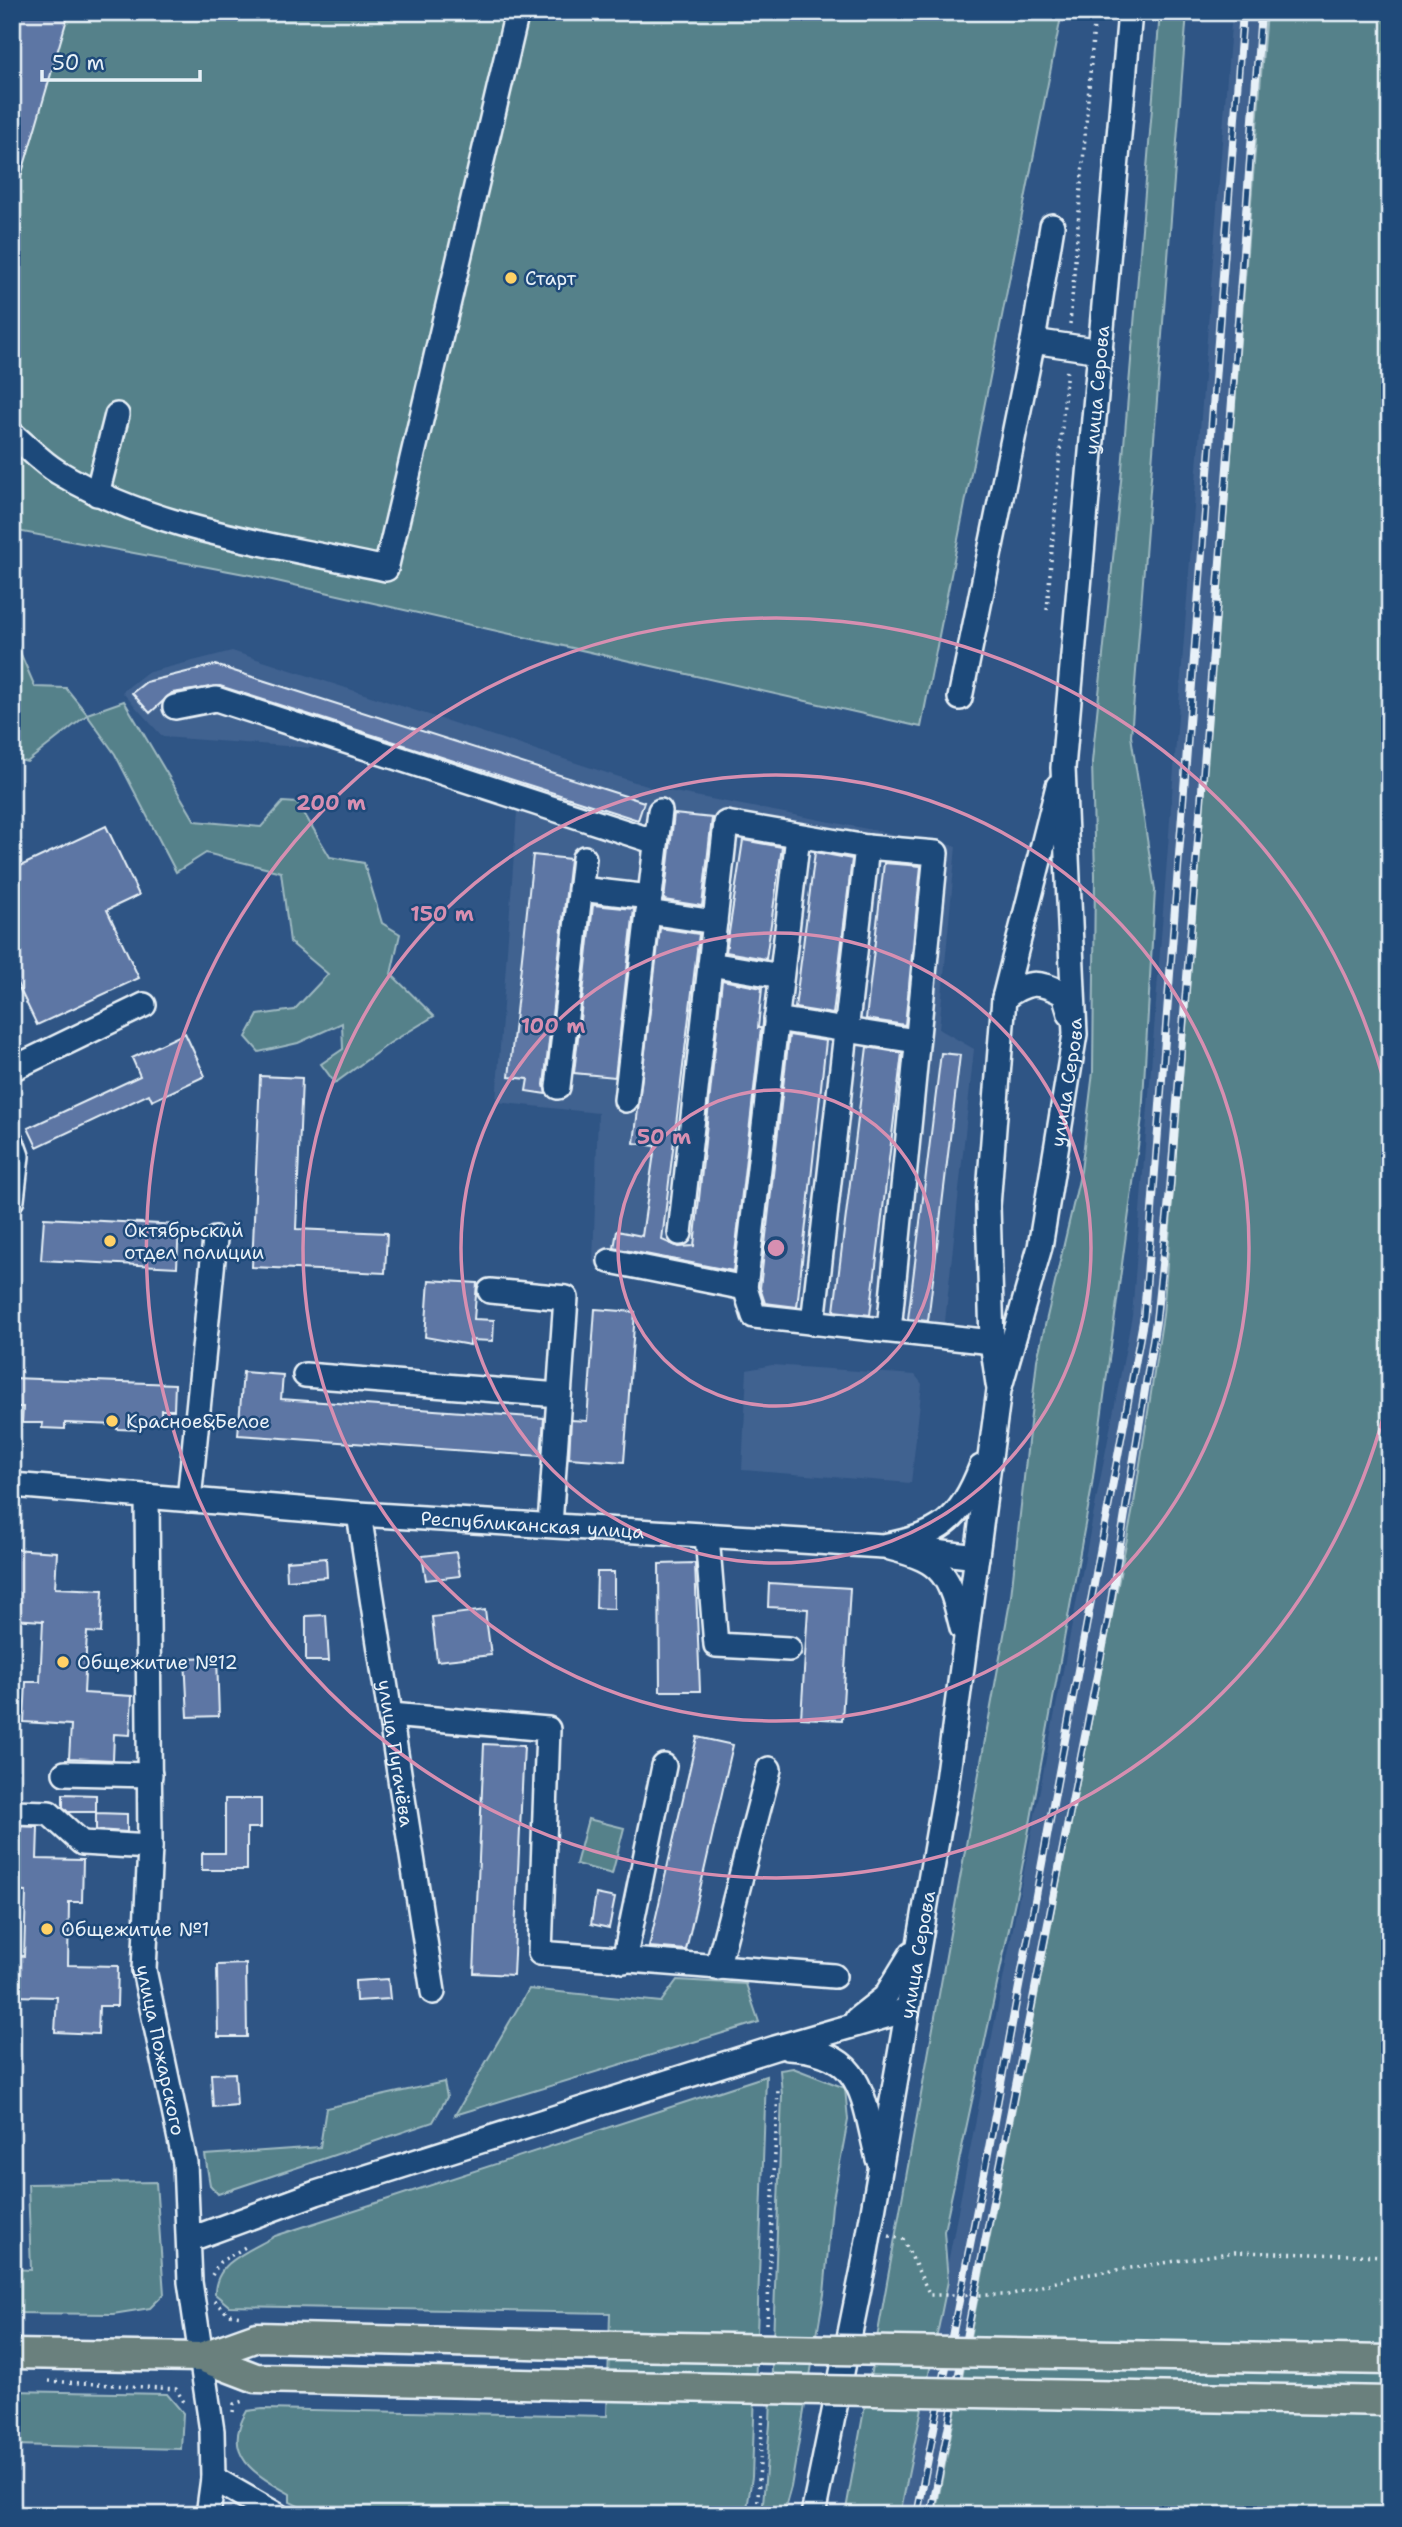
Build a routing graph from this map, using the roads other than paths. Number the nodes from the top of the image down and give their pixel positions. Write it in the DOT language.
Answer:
graph roads {
  1 [pos="517,12"];
  2 [pos="1130,12"];
  3 [pos="1052,226"];
  4 [pos="1033,341"];
  5 [pos="1101,351"];
  6 [pos="117,415"];
  7 [pos="12,434"];
  8 [pos="97,494"];
  9 [pos="960,698"];
  10 [pos="175,707"];
  11 [pos="1063,768"];
  12 [pos="660,810"];
  13 [pos="798,836"];
  14 [pos="656,842"];
  15 [pos="867,847"];
  16 [pos="584,858"];
  17 [pos="580,890"];
  18 [pos="649,905"];
  19 [pos="715,922"];
  20 [pos="710,964"];
  21 [pos="781,976"];
  22 [pos="1004,998"];
  23 [pos="144,1005"];
  24 [pos="776,1019"];
  25 [pos="844,1030"];
  26 [pos="1075,1034"];
  27 [pos="916,1041"];
  28 [pos="12,1069"];
  29 [pos="558,1087"];
  30 [pos="626,1100"];
  31 [pos="12,1142"];
  32 [pos="12,1200"];
  33 [pos="680,1233"];
  34 [pos="215,1239"];
  35 [pos="610,1261"];
  36 [pos="745,1288"];
  37 [pos="491,1291"];
  38 [pos="813,1323"];
  39 [pos="889,1331"];
  40 [pos="992,1342"];
  41 [pos="305,1375"];
  42 [pos="999,1391"];
  43 [pos="559,1395"];
  44 [pos="994,1434"];
  45 [pos="12,1485"];
  46 [pos="147,1497"];
  47 [pos="189,1500"];
  48 [pos="359,1514"];
  49 [pos="550,1525"];
  50 [pos="707,1536"];
  51 [pos="883,1546"];
  52 [pos="977,1558"];
  53 [pos="966,1643"];
  54 [pos="789,1649"];
  55 [pos="391,1715"];
  56 [pos="664,1766"];
  57 [pos="769,1769"];
  58 [pos="65,1773"];
  59 [pos="150,1775"];
  60 [pos="12,1812"];
  61 [pos="150,1847"];
  62 [pos="919,1941"];
  63 [pos="624,1961"];
  64 [pos="717,1968"];
  65 [pos="834,1976"];
  66 [pos="433,1992"];
  67 [pos="907,2010"];
  68 [pos="839,2030"];
  69 [pos="775,2048"];
  70 [pos="880,2169"];
  71 [pos="191,2239"];
  72 [pos="12,2354"];
  73 [pos="201,2357"];
  74 [pos="1390,2360"];
  75 [pos="1390,2401"];
  76 [pos="213,2478"];
  77 [pos="208,2515"];
  78 [pos="277,2515"];
  79 [pos="813,2515"];
  1 -- 8 [label="street"];
  2 -- 5 [label="street, улица Серова"];
  3 -- 4 [label="street"];
  4 -- 5 [label="street"];
  4 -- 9 [label="street"];
  5 -- 11 [label="street, улица Серова"];
  6 -- 8 [label="street"];
  7 -- 8 [label="street"];
  10 -- 14 [label="street"];
  11 -- 22 [label="street, улица Серова"];
  11 -- 26 [label="street, улица Серова"];
  12 -- 14 [label="street"];
  13 -- 15 [label="street"];
  13 -- 19 [label="street"];
  13 -- 21 [label="street"];
  14 -- 18 [label="street"];
  15 -- 25 [label="street"];
  15 -- 27 [label="street"];
  16 -- 17 [label="street"];
  17 -- 18 [label="street"];
  17 -- 29 [label="street"];
  18 -- 19 [label="street"];
  18 -- 30 [label="street"];
  19 -- 20 [label="street"];
  20 -- 21 [label="street"];
  20 -- 33 [label="street"];
  21 -- 24 [label="street"];
  22 -- 26 [label="street"];
  22 -- 40 [label="street, улица Серова"];
  23 -- 28 [label="street"];
  24 -- 25 [label="street"];
  24 -- 36 [label="street"];
  25 -- 27 [label="street"];
  25 -- 38 [label="street"];
  26 -- 42 [label="street, улица Серова"];
  27 -- 39 [label="street"];
  31 -- 32 [label="street"];
  34 -- 47 [label="street"];
  35 -- 36 [label="street"];
  36 -- 38 [label="street"];
  37 -- 43 [label="street"];
  38 -- 39 [label="street"];
  39 -- 40 [label="street"];
  40 -- 42 [label="street, улица Серова"];
  41 -- 43 [label="street"];
  42 -- 44 [label="street, улица Серова"];
  43 -- 49 [label="street"];
  44 -- 51 [label="street, Республиканская улица"];
  44 -- 52 [label="street, улица Серова"];
  45 -- 46 [label="street, Республиканская улица"];
  46 -- 47 [label="street, Республиканская улица"];
  46 -- 59 [label="street, улица Пожарского"];
  47 -- 48 [label="street, Республиканская улица"];
  48 -- 49 [label="street, Республиканская улица"];
  48 -- 55 [label="street, улица Пугачёва"];
  49 -- 50 [label="street, Республиканская улица"];
  50 -- 51 [label="street, Республиканская улица"];
  50 -- 54 [label="street"];
  51 -- 52 [label="street"];
  51 -- 53 [label="street"];
  52 -- 53 [label="street, улица Серова"];
  53 -- 62 [label="street, улица Серова"];
  55 -- 63 [label="street"];
  55 -- 66 [label="street, улица Пугачёва"];
  56 -- 63 [label="street"];
  57 -- 64 [label="street"];
  58 -- 59 [label="street"];
  59 -- 61 [label="street, улица Пожарского"];
  60 -- 61 [label="street"];
  61 -- 71 [label="street, улица Пожарского"];
  62 -- 67 [label="street, улица Серова"];
  62 -- 68 [label="street"];
  63 -- 64 [label="street"];
  64 -- 65 [label="street"];
  67 -- 68 [label="street"];
  67 -- 70 [label="street, улица Серова"];
  68 -- 69 [label="street"];
  69 -- 70 [label="street"];
  69 -- 71 [label="street"];
  70 -- 79 [label="street, улица Серова"];
  71 -- 73 [label="street, улица Пожарского"];
  72 -- 73 [label="main road"];
  73 -- 74 [label="main road, bridge"];
  73 -- 75 [label="main road, bridge"];
  73 -- 76 [label="street, улица Пожарского"];
  76 -- 77 [label="street, улица Пожарского"];
  76 -- 78 [label="street"];
}
